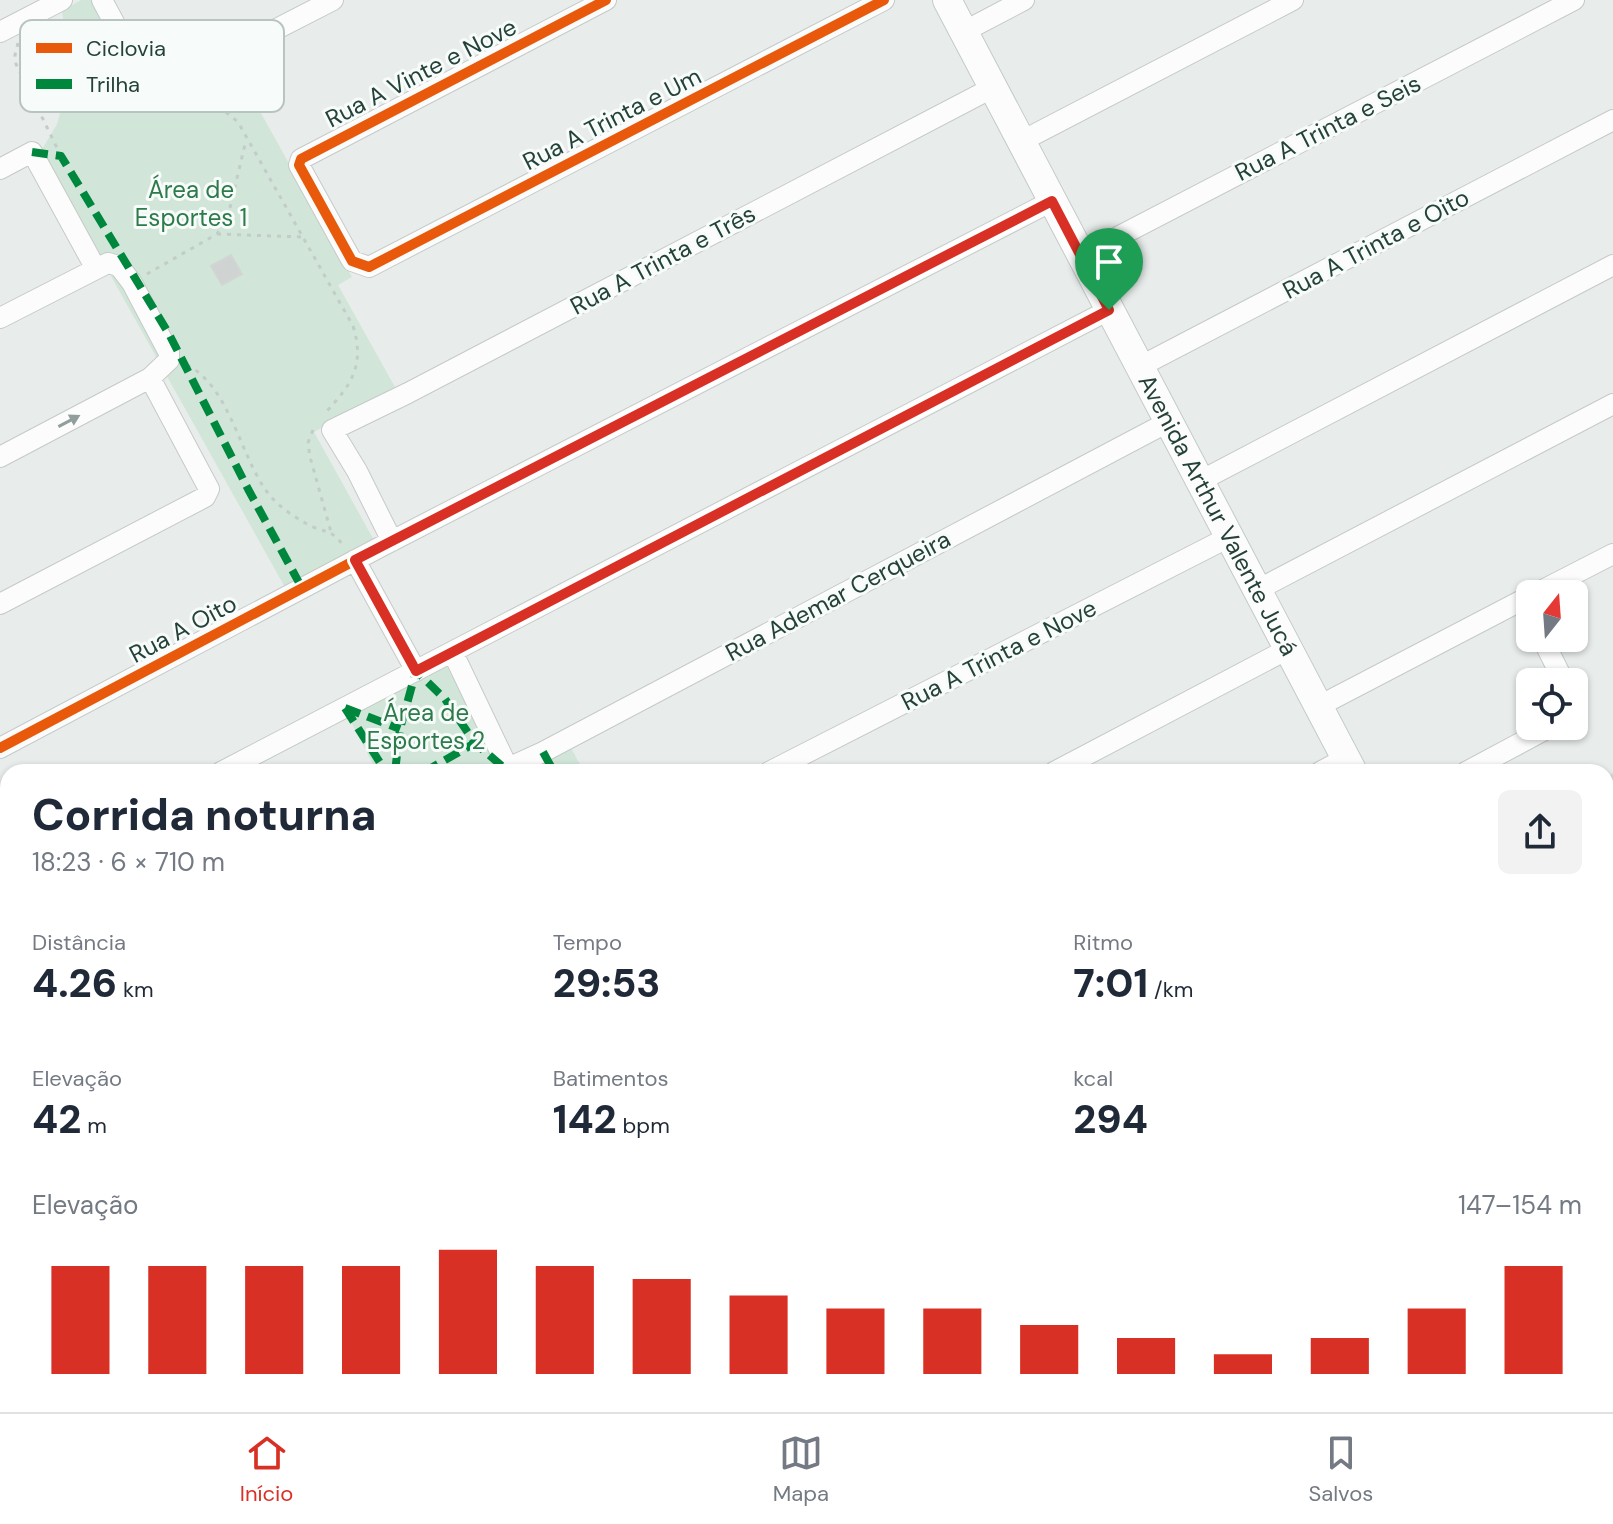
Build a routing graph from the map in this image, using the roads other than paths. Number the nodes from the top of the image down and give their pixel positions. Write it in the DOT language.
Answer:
graph roads {
  1 [pos="62,0"];
  2 [pos="102,0"];
  3 [pos="333,0"];
  4 [pos="606,0"];
  5 [pos="884,0"];
  6 [pos="947,0"];
  7 [pos="1024,0"];
  8 [pos="1293,0"];
  9 [pos="1574,0"];
  10 [pos="23,20"];
  11 [pos="113,20"];
  12 [pos="20,22"];
  13 [pos="284,25"];
  14 [pos="0,32"];
  15 [pos="963,32"];
  16 [pos="992,88"];
  17 [pos="1613,120"];
  18 [pos="1020,142"];
  19 [pos="0,169"];
  20 [pos="1052,201"];
  21 [pos="1081,256"];
  22 [pos="357,265"];
  23 [pos="1613,265"];
  24 [pos="96,269"];
  25 [pos="1109,310"];
  26 [pos="0,318"];
  27 [pos="1139,367"];
  28 [pos="150,378"];
  29 [pos="1613,404"];
  30 [pos="1168,422"];
  31 [pos="0,457"];
  32 [pos="1200,481"];
  33 [pos="1229,537"];
  34 [pos="388,543"];
  35 [pos="1613,554"];
  36 [pos="355,560"];
  37 [pos="1567,580"];
  38 [pos="1257,590"];
  39 [pos="0,604"];
  40 [pos="1516,608"];
  41 [pos="1288,649"];
  42 [pos="453,653"];
  43 [pos="416,671"];
  44 [pos="1319,706"];
  45 [pos="1526,740"];
  46 [pos="0,748"];
  47 [pos="236,764"];
  48 [pos="504,764"];
  49 [pos="515,764"];
  50 [pos="785,764"];
  51 [pos="1069,764"];
  52 [pos="1349,764"];
  53 [pos="1481,764"];
  1 -- 10 [label="street"];
  2 -- 11 [label="street"];
  3 -- 13 [label="street"];
  4 -- 22 [label="street, Rua A Vinte e Nove"];
  5 -- 22 [label="street, Rua A Trinta e Um"];
  6 -- 15 [label="street, Avenida Arthur Valente Jucá"];
  7 -- 15 [label="street"];
  8 -- 18 [label="street"];
  9 -- 21 [label="street, Rua A Trinta e Seis"];
  12 -- 14 [label="street"];
  15 -- 16 [label="street, Avenida Arthur Valente Jucá"];
  16 -- 18 [label="street, Avenida Arthur Valente Jucá"];
  16 -- 34 [label="street, Rua A Trinta e Três"];
  17 -- 27 [label="street, Rua A Trinta e Oito"];
  18 -- 20 [label="street, Avenida Arthur Valente Jucá"];
  19 -- 24 [label="street"];
  20 -- 21 [label="street, Avenida Arthur Valente Jucá"];
  20 -- 34 [label="street, Rua A Oito"];
  21 -- 25 [label="street, Avenida Arthur Valente Jucá"];
  23 -- 32 [label="street"];
  24 -- 26 [label="street"];
  24 -- 28 [label="street"];
  25 -- 27 [label="street, Avenida Arthur Valente Jucá"];
  25 -- 42 [label="street"];
  27 -- 30 [label="street, Avenida Arthur Valente Jucá"];
  31 -- 28 [label="street, one-way"];
  28 -- 39 [label="street"];
  29 -- 38 [label="street"];
  30 -- 32 [label="street, Avenida Arthur Valente Jucá"];
  30 -- 49 [label="street, Rua Ademar Cerqueira"];
  32 -- 33 [label="street, Avenida Arthur Valente Jucá"];
  33 -- 38 [label="street, Avenida Arthur Valente Jucá"];
  33 -- 50 [label="street, Rua A Trinta e Nove"];
  34 -- 36 [label="street, Rua A Oito"];
  35 -- 37 [label="street"];
  36 -- 43 [label="street"];
  36 -- 46 [label="street, Rua A Oito"];
  38 -- 41 [label="street, Avenida Arthur Valente Jucá"];
  40 -- 44 [label="street"];
  41 -- 44 [label="street, Avenida Arthur Valente Jucá"];
  41 -- 51 [label="street"];
  42 -- 43 [label="street"];
  42 -- 48 [label="street, Rua Ademar Cerqueira"];
  43 -- 47 [label="street"];
  44 -- 52 [label="street, Avenida Arthur Valente Jucá"];
  45 -- 53 [label="street"];
}
